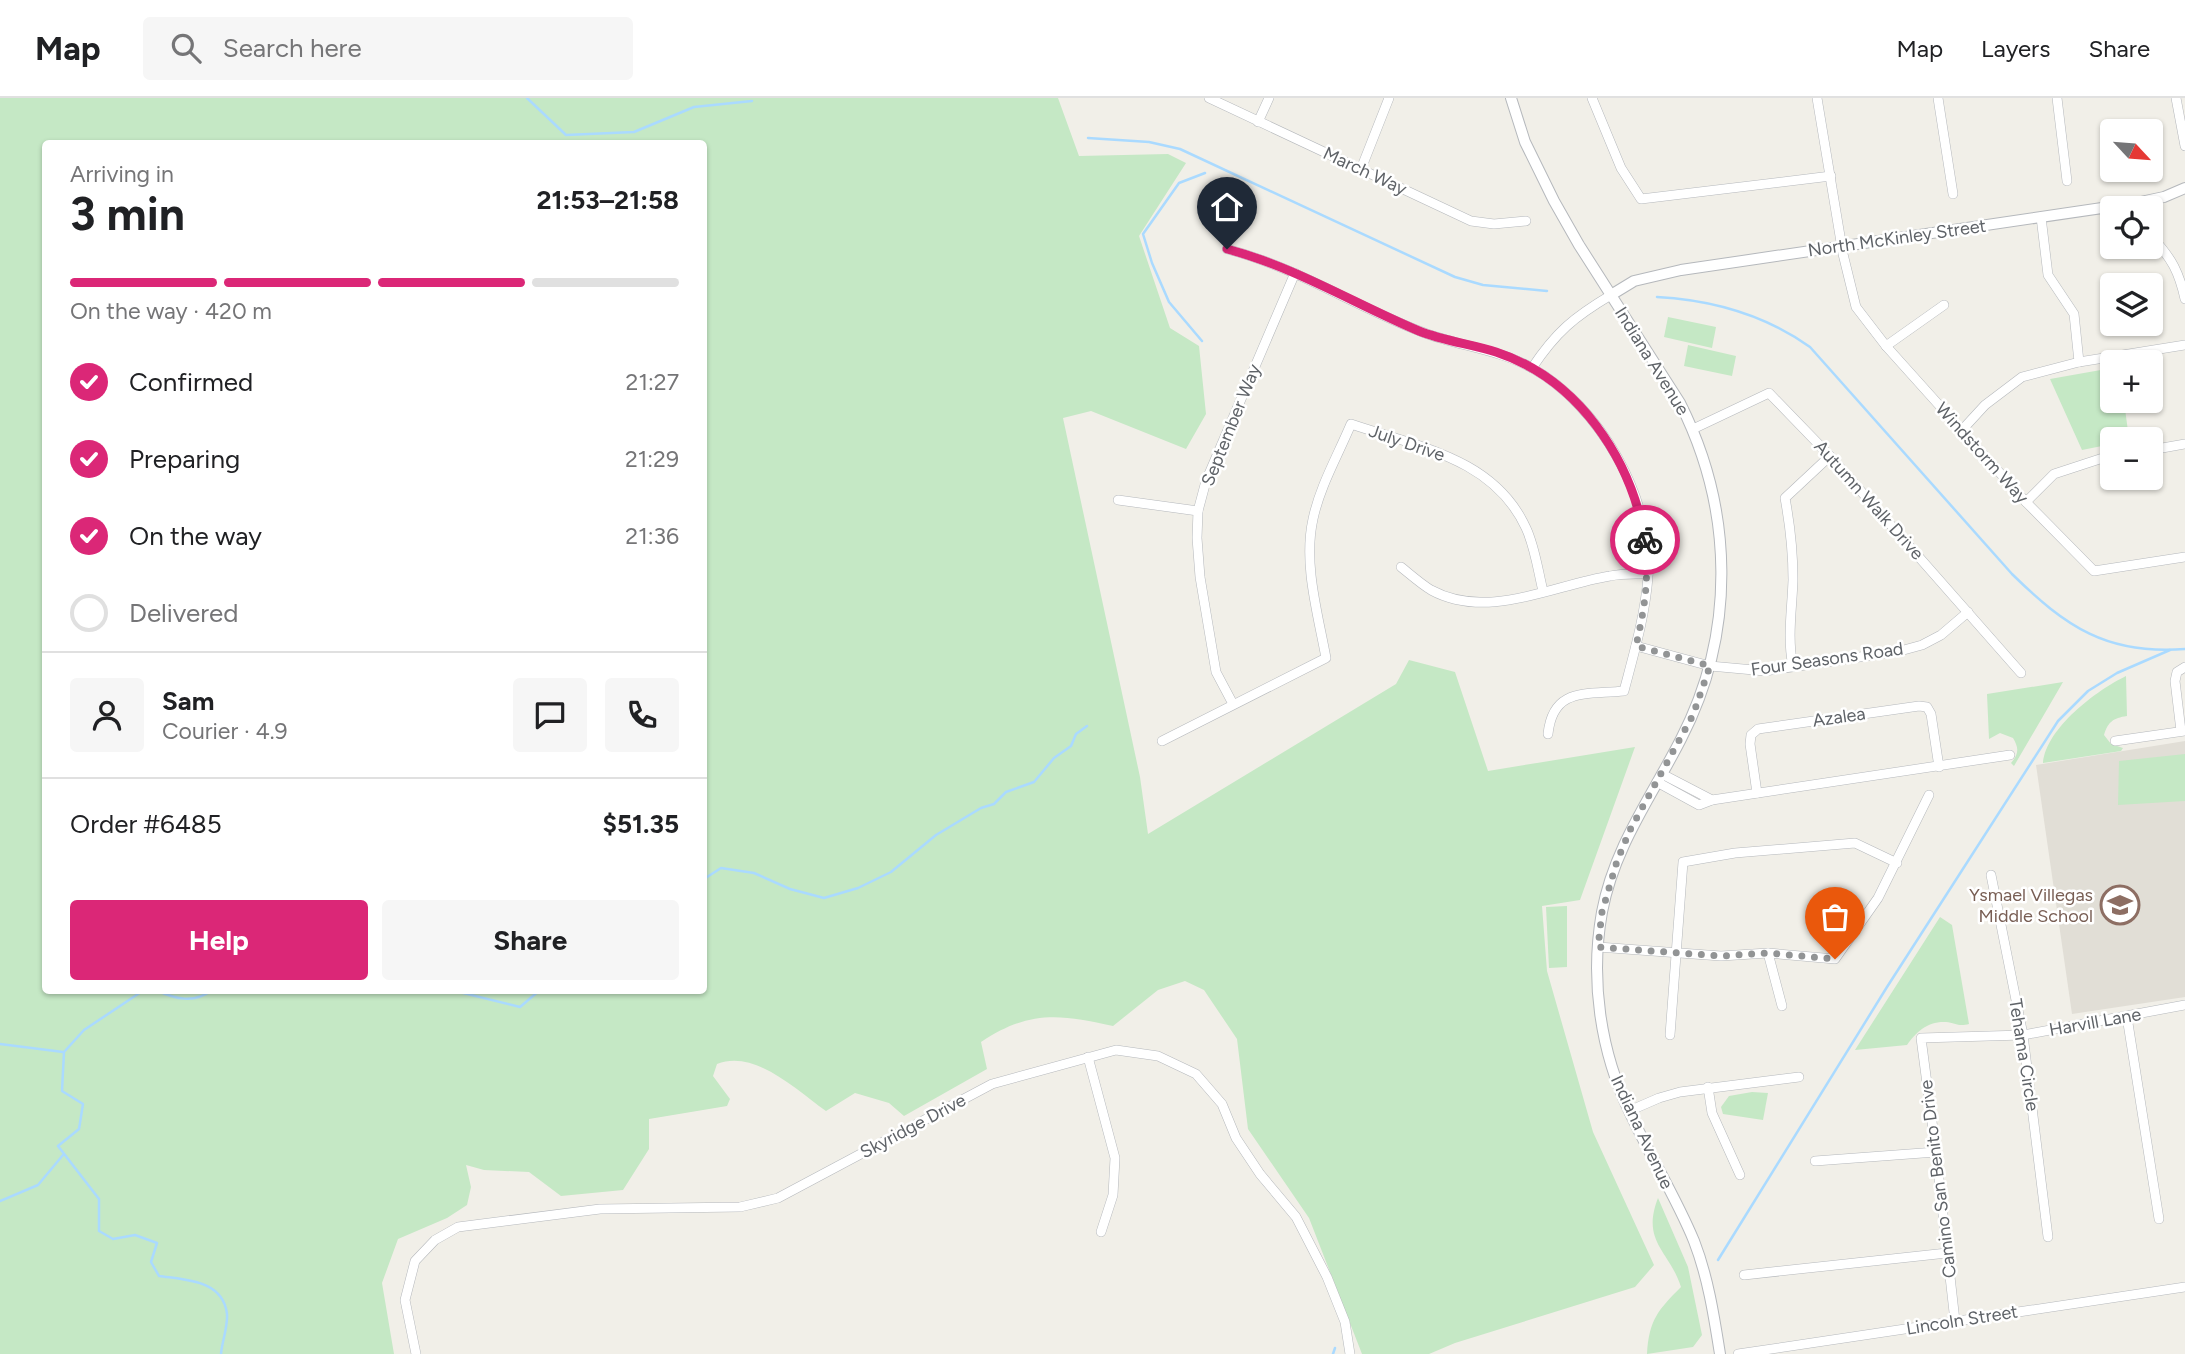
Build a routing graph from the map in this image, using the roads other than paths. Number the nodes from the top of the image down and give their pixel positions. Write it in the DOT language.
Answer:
graph roads {
  1 [pos="1209,98"];
  2 [pos="1269,98"];
  3 [pos="1390,98"];
  4 [pos="1511,98"];
  5 [pos="1592,98"];
  6 [pos="1817,98"];
  7 [pos="1938,98"];
  8 [pos="2057,98"];
  9 [pos="2176,98"];
  10 [pos="1258,122"];
  11 [pos="2185,146"];
  12 [pos="1361,169"];
  13 [pos="1831,176"];
  14 [pos="2067,181"];
  15 [pos="2185,188"];
  16 [pos="1953,194"];
  17 [pos="2041,217"];
  18 [pos="1526,221"];
  19 [pos="1842,246"];
  20 [pos="1227,249"];
  21 [pos="2163,249"];
  22 [pos="1295,273"];
  23 [pos="1611,295"];
  24 [pos="2185,299"];
  25 [pos="1944,305"];
  26 [pos="2185,345"];
  27 [pos="1886,346"];
  28 [pos="2079,362"];
  29 [pos="1532,368"];
  30 [pos="1693,429"];
  31 [pos="1962,430"];
  32 [pos="2185,444"];
  33 [pos="2163,448"];
  34 [pos="1830,456"];
  35 [pos="2100,459"];
  36 [pos="1118,500"];
  37 [pos="2026,502"];
  38 [pos="1198,512"];
  39 [pos="2185,557"];
  40 [pos="1401,567"];
  41 [pos="1648,574"];
  42 [pos="1543,591"];
  43 [pos="1968,612"];
  44 [pos="1636,646"];
  45 [pos="1710,666"];
  46 [pos="1793,667"];
  47 [pos="2185,667"];
  48 [pos="2021,673"];
  49 [pos="1233,704"];
  50 [pos="2183,731"];
  51 [pos="1548,734"];
  52 [pos="1162,741"];
  53 [pos="2115,741"];
  54 [pos="2010,755"];
  55 [pos="1939,767"];
  56 [pos="1659,778"];
  57 [pos="1757,793"];
  58 [pos="1929,795"];
  59 [pos="1897,863"];
  60 [pos="1991,875"];
  61 [pos="1598,947"];
  62 [pos="1768,953"];
  63 [pos="1676,954"];
  64 [pos="1782,1006"];
  65 [pos="2185,1006"];
  66 [pos="2127,1017"];
  67 [pos="1670,1035"];
  68 [pos="2023,1035"];
  69 [pos="1921,1038"];
  70 [pos="1088,1057"];
  71 [pos="1799,1077"];
  72 [pos="1708,1087"];
  73 [pos="1629,1111"];
  74 [pos="1936,1152"];
  75 [pos="1815,1161"];
  76 [pos="1740,1175"];
  77 [pos="2160,1219"];
  78 [pos="1101,1232"];
  79 [pos="2048,1237"];
  80 [pos="1947,1253"];
  81 [pos="1744,1275"];
  82 [pos="2185,1287"];
  83 [pos="1955,1321"];
  84 [pos="416,1354"];
  85 [pos="1350,1354"];
  86 [pos="1720,1354"];
  87 [pos="1738,1354"];
  1 -- 10 [label="street, March Way"];
  2 -- 10 [label="street"];
  3 -- 12 [label="street"];
  4 -- 23 [label="street, Indiana Avenue"];
  5 -- 13 [label="street"];
  6 -- 13 [label="street, Windstorm Way"];
  7 -- 16 [label="street"];
  8 -- 14 [label="street"];
  9 -- 11 [label="street"];
  10 -- 12 [label="street, March Way"];
  12 -- 18 [label="street, March Way"];
  13 -- 19 [label="street, Windstorm Way"];
  15 -- 17 [label="street, North McKinley Street"];
  17 -- 19 [label="street, North McKinley Street"];
  17 -- 28 [label="street"];
  19 -- 23 [label="street, North McKinley Street"];
  19 -- 27 [label="street, Windstorm Way"];
  20 -- 22 [label="street"];
  21 -- 24 [label="street"];
  22 -- 29 [label="street"];
  22 -- 38 [label="street, September Way"];
  23 -- 29 [label="street"];
  23 -- 30 [label="street, Indiana Avenue"];
  25 -- 27 [label="street"];
  26 -- 28 [label="street"];
  27 -- 31 [label="street, Windstorm Way"];
  28 -- 31 [label="street"];
  29 -- 41 [label="street"];
  30 -- 34 [label="street, Autumn Walk Drive"];
  30 -- 45 [label="street, Indiana Avenue"];
  31 -- 37 [label="street, Windstorm Way"];
  32 -- 33 [label="street"];
  34 -- 43 [label="street, Autumn Walk Drive"];
  34 -- 46 [label="street"];
  35 -- 37 [label="street"];
  36 -- 38 [label="street"];
  37 -- 39 [label="street, Windstorm Way"];
  38 -- 49 [label="street, September Way"];
  40 -- 42 [label="street"];
  41 -- 42 [label="street"];
  41 -- 44 [label="street"];
  42 -- 49 [label="street, July Drive"];
  43 -- 46 [label="street, Four Seasons Road"];
  43 -- 48 [label="street, Autumn Walk Drive"];
  44 -- 45 [label="street, Four Seasons Road"];
  44 -- 51 [label="street"];
  45 -- 46 [label="street, Four Seasons Road"];
  45 -- 56 [label="street, Indiana Avenue"];
  47 -- 50 [label="street"];
  49 -- 52 [label="street"];
  50 -- 53 [label="street"];
  54 -- 55 [label="street"];
  55 -- 57 [label="street"];
  55 -- 57 [label="street, Azalea"];
  56 -- 57 [label="street"];
  56 -- 61 [label="street, Indiana Avenue"];
  58 -- 59 [label="street"];
  59 -- 62 [label="street"];
  59 -- 63 [label="street"];
  60 -- 68 [label="street, Tehama Circle"];
  61 -- 63 [label="street"];
  61 -- 73 [label="street, Indiana Avenue"];
  62 -- 63 [label="street"];
  62 -- 64 [label="street"];
  63 -- 67 [label="street"];
  65 -- 66 [label="street, Harvill Lane"];
  66 -- 68 [label="street, Harvill Lane"];
  66 -- 77 [label="street"];
  68 -- 69 [label="street, Harvill Lane"];
  68 -- 79 [label="street, Tehama Circle"];
  69 -- 74 [label="street, Camino San Benito Drive"];
  70 -- 78 [label="street"];
  70 -- 84 [label="street, Skyridge Drive"];
  70 -- 85 [label="street, Skyridge Drive"];
  71 -- 72 [label="street"];
  72 -- 73 [label="street"];
  72 -- 76 [label="street"];
  73 -- 86 [label="street, Indiana Avenue"];
  74 -- 75 [label="street"];
  74 -- 80 [label="street, Camino San Benito Drive"];
  80 -- 81 [label="street"];
  80 -- 83 [label="street, Camino San Benito Drive"];
  82 -- 83 [label="street, Lincoln Street"];
  83 -- 87 [label="street, Lincoln Street"];
}
